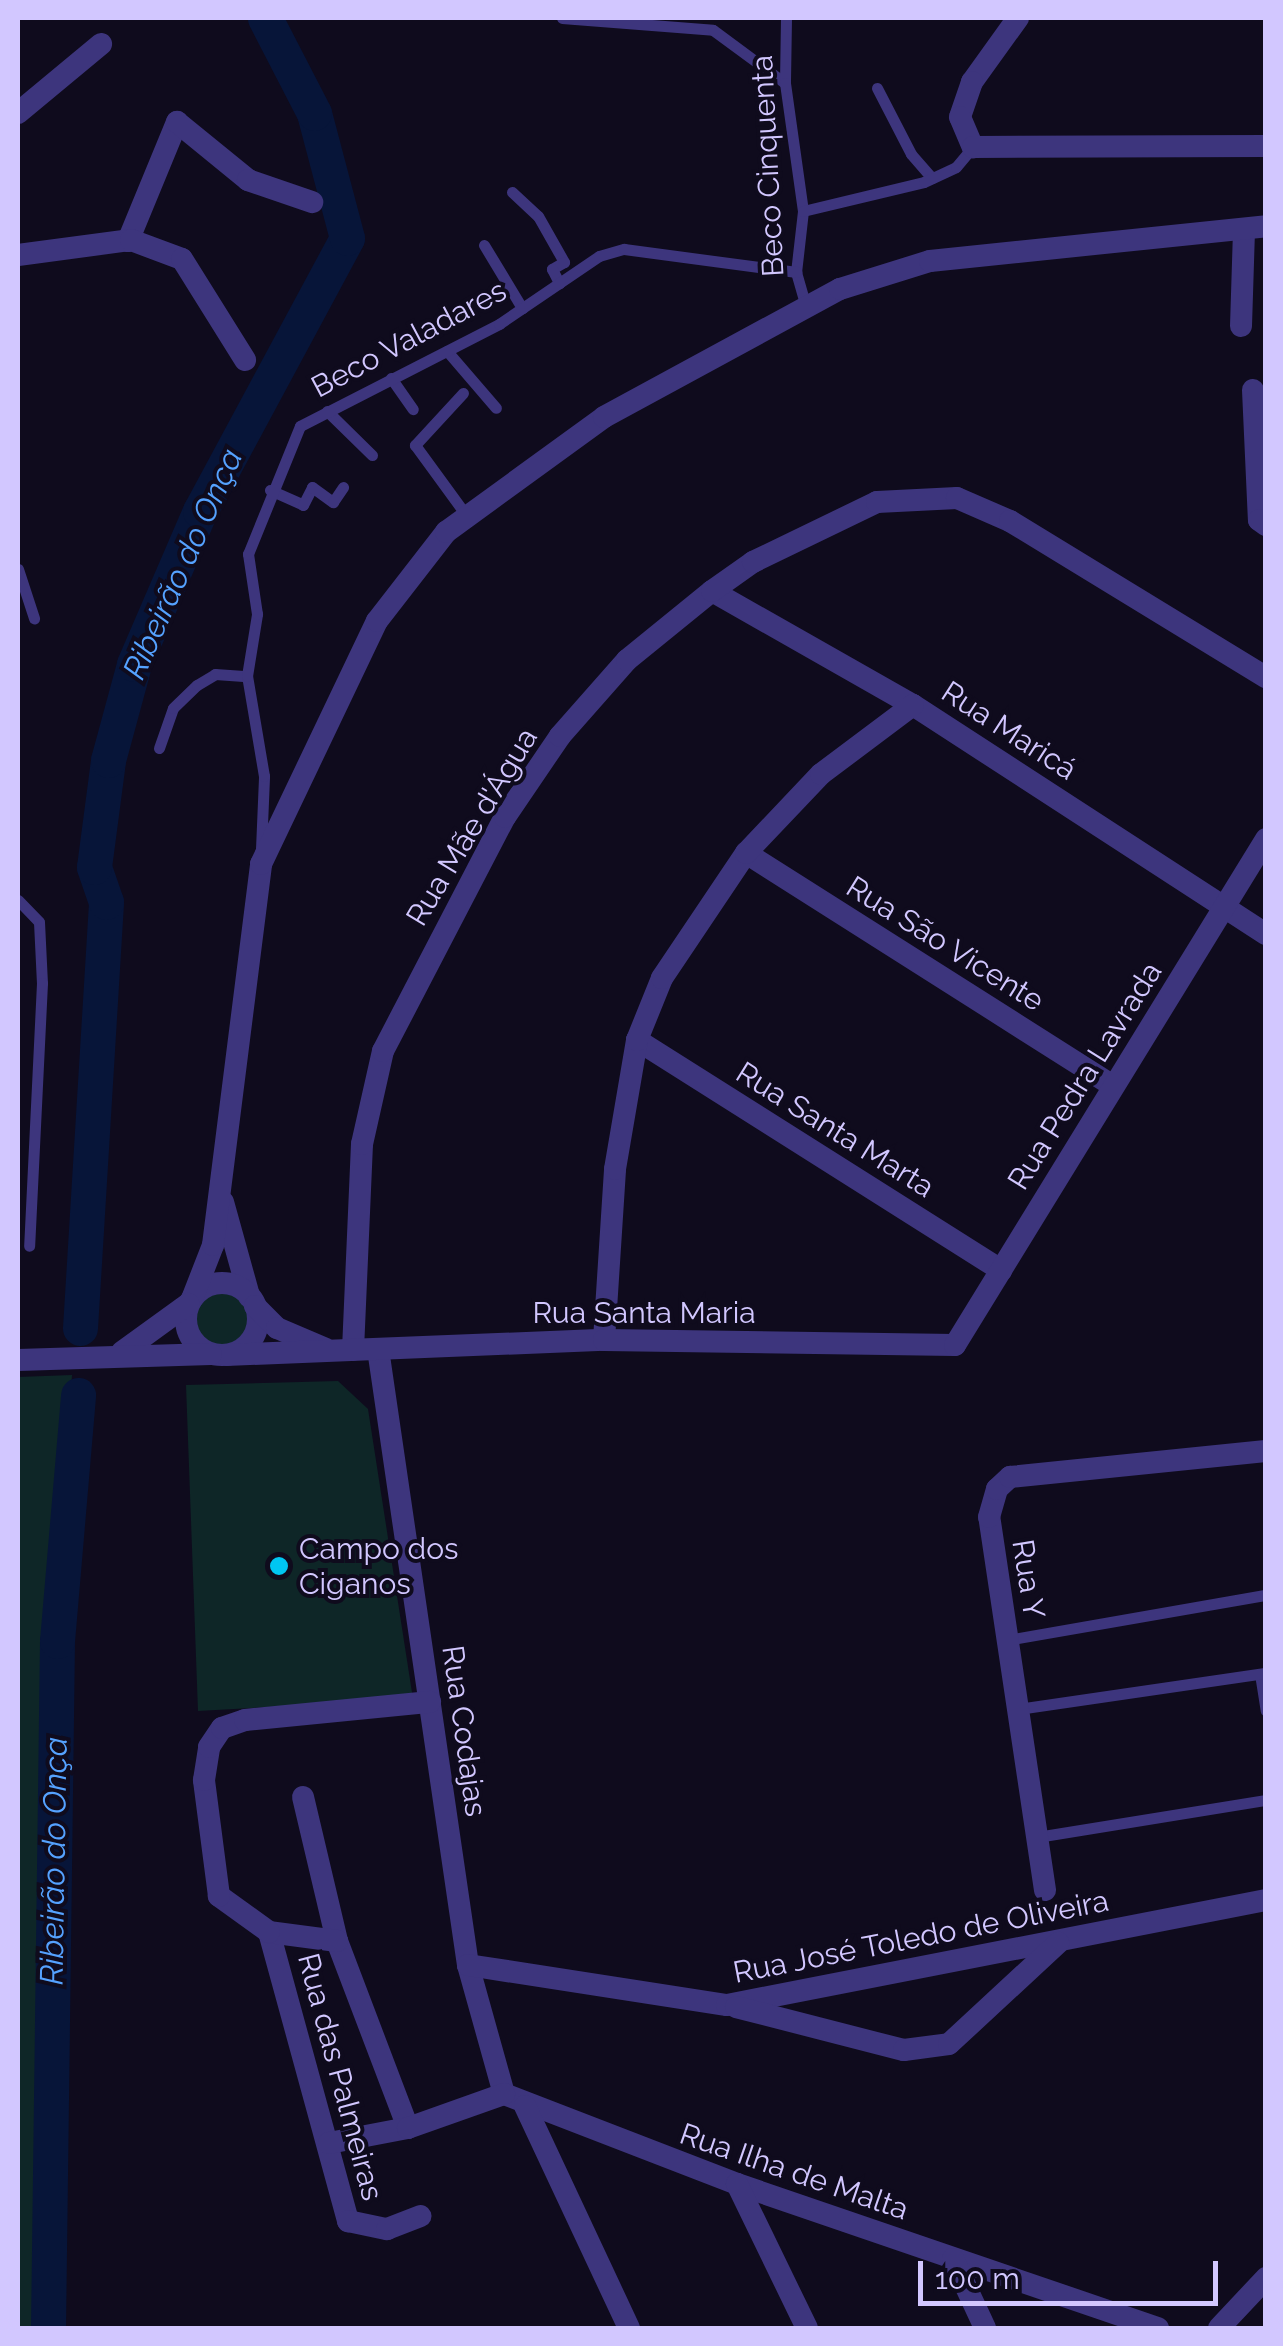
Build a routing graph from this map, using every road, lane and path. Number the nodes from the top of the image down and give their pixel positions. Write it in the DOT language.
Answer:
graph roads {
  1 [pos="562,18"];
  2 [pos="786,18"];
  3 [pos="1018,18"];
  4 [pos="672,22"];
  5 [pos="101,44"];
  6 [pos="785,83"];
  7 [pos="876,88"];
  8 [pos="18,107"];
  9 [pos="1266,146"];
  10 [pos="974,147"];
  11 [pos="932,178"];
  12 [pos="512,192"];
  13 [pos="312,202"];
  14 [pos="802,211"];
  15 [pos="1255,228"];
  16 [pos="128,241"];
  17 [pos="484,245"];
  18 [pos="18,255"];
  19 [pos="796,272"];
  20 [pos="560,282"];
  21 [pos="522,308"];
  22 [pos="807,310"];
  23 [pos="1241,326"];
  24 [pos="447,351"];
  25 [pos="245,360"];
  26 [pos="391,378"];
  27 [pos="1254,390"];
  28 [pos="462,393"];
  29 [pos="496,408"];
  30 [pos="414,409"];
  31 [pos="326,411"];
  32 [pos="372,454"];
  33 [pos="344,487"];
  34 [pos="270,490"];
  35 [pos="466,514"];
  36 [pos="1266,525"];
  37 [pos="18,569"];
  38 [pos="712,590"];
  39 [pos="34,618"];
  40 [pos="248,676"];
  41 [pos="1266,677"];
  42 [pos="914,705"];
  43 [pos="159,748"];
  44 [pos="1266,839"];
  45 [pos="746,853"];
  46 [pos="260,864"];
  47 [pos="18,900"];
  48 [pos="1224,908"];
  49 [pos="1266,934"];
  50 [pos="637,1040"];
  51 [pos="1112,1085"];
  52 [pos="220,1194"];
  53 [pos="30,1246"];
  54 [pos="1001,1270"];
  55 [pos="191,1301"];
  56 [pos="252,1301"];
  57 [pos="604,1340"];
  58 [pos="955,1345"];
  59 [pos="378,1349"];
  60 [pos="343,1351"];
  61 [pos="218,1354"];
  62 [pos="104,1358"];
  63 [pos="18,1360"];
  64 [pos="1266,1451"];
  65 [pos="1266,1595"];
  66 [pos="1007,1640"];
  67 [pos="1262,1674"];
  68 [pos="430,1702"];
  69 [pos="1018,1709"];
  70 [pos="1266,1711"];
  71 [pos="303,1798"];
  72 [pos="1266,1800"];
  73 [pos="1037,1837"];
  74 [pos="1046,1890"];
  75 [pos="1266,1900"];
  76 [pos="269,1932"];
  77 [pos="337,1940"];
  78 [pos="1059,1942"];
  79 [pos="468,1964"];
  80 [pos="728,2005"];
  81 [pos="514,2100"];
  82 [pos="408,2128"];
  83 [pos="329,2143"];
  84 [pos="737,2184"];
  85 [pos="421,2216"];
  86 [pos="953,2259"];
  87 [pos="1266,2278"];
  88 [pos="1136,2324"];
  89 [pos="629,2328"];
  90 [pos="807,2328"];
  91 [pos="985,2328"];
  92 [pos="1158,2328"];
  93 [pos="1219,2328"];
  1 -- 4 [label="lane"];
  2 -- 6 [label="lane, Beco Cinquenta"];
  3 -- 10 [label="street"];
  4 -- 6 [label="lane"];
  5 -- 8 [label="street"];
  6 -- 14 [label="lane, Beco Cinquenta"];
  7 -- 11 [label="lane"];
  9 -- 10 [label="street"];
  10 -- 11 [label="lane"];
  11 -- 14 [label="lane"];
  12 -- 20 [label="lane"];
  13 -- 16 [label="street"];
  14 -- 19 [label="lane, Beco Cinquenta"];
  15 -- 22 [label="street"];
  15 -- 23 [label="street"];
  16 -- 18 [label="street"];
  16 -- 25 [label="street"];
  17 -- 21 [label="lane"];
  19 -- 20 [label="lane, Beco Valadares"];
  19 -- 22 [label="lane, Beco Cinquenta"];
  20 -- 21 [label="lane, Beco Valadares"];
  21 -- 24 [label="lane, Beco Valadares"];
  22 -- 35 [label="street"];
  24 -- 26 [label="lane, Beco Valadares"];
  24 -- 29 [label="lane"];
  26 -- 30 [label="lane"];
  26 -- 31 [label="lane, Beco Valadares"];
  27 -- 36 [label="street"];
  28 -- 35 [label="lane"];
  31 -- 32 [label="lane"];
  31 -- 34 [label="lane, Beco Valadares"];
  33 -- 34 [label="lane"];
  34 -- 40 [label="lane, Beco Valadares"];
  35 -- 46 [label="street"];
  37 -- 39 [label="lane"];
  38 -- 41 [label="street, Rua Mãe d'Água"];
  38 -- 42 [label="street, Rua Maricá"];
  38 -- 60 [label="street, Rua Mãe d'Água"];
  40 -- 43 [label="lane"];
  40 -- 46 [label="lane, Beco Valadares"];
  42 -- 45 [label="street"];
  42 -- 48 [label="street, Rua Maricá"];
  44 -- 48 [label="street, Rua Pedra Lavrada"];
  45 -- 50 [label="street"];
  45 -- 51 [label="street, Rua São Vicente"];
  46 -- 52 [label="street"];
  47 -- 53 [label="lane"];
  48 -- 49 [label="street, Rua Maricá"];
  48 -- 51 [label="street, Rua Pedra Lavrada"];
  50 -- 54 [label="street, Rua Santa Marta"];
  50 -- 57 [label="street"];
  51 -- 54 [label="street, Rua Pedra Lavrada"];
  52 -- 55 [label="street"];
  52 -- 56 [label="street"];
  54 -- 58 [label="street, Rua Pedra Lavrada"];
  55 -- 56 [label="street"];
  55 -- 61 [label="street"];
  55 -- 62 [label="street, Rua Santa Maria"];
  56 -- 60 [label="street, Rua Santa Maria"];
  56 -- 61 [label="street"];
  57 -- 58 [label="street, Rua Santa Maria"];
  57 -- 59 [label="street, Rua Santa Maria"];
  59 -- 60 [label="street, Rua Santa Maria"];
  59 -- 68 [label="street, Rua Codajas"];
  60 -- 61 [label="street, Rua Santa Maria"];
  61 -- 62 [label="street, Rua Santa Maria"];
  62 -- 63 [label="street, Rua Santa Maria"];
  64 -- 66 [label="street, Rua Y"];
  65 -- 66 [label="lane"];
  66 -- 69 [label="street, Rua Y"];
  67 -- 69 [label="lane"];
  67 -- 70 [label="lane"];
  68 -- 76 [label="street"];
  68 -- 79 [label="street, Rua Codajas"];
  69 -- 73 [label="street, Rua Y"];
  71 -- 77 [label="street"];
  72 -- 73 [label="lane"];
  73 -- 74 [label="street, Rua Y"];
  75 -- 78 [label="street, Rua José Toledo de Oliveira"];
  76 -- 77 [label="street"];
  76 -- 83 [label="street, Rua das Palmeiras"];
  77 -- 82 [label="street"];
  78 -- 80 [label="street, Rua José Toledo de Oliveira"];
  78 -- 80 [label="street"];
  79 -- 80 [label="street, Rua José Toledo de Oliveira"];
  79 -- 81 [label="street, Rua Codajas"];
  81 -- 82 [label="street"];
  81 -- 84 [label="street, Rua Ilha de Malta"];
  81 -- 89 [label="street, Rua Codajas"];
  82 -- 83 [label="street"];
  83 -- 85 [label="street, Rua das Palmeiras"];
  84 -- 86 [label="street, Rua Ilha de Malta"];
  84 -- 90 [label="street"];
  86 -- 88 [label="street, Rua Ilha de Malta"];
  86 -- 91 [label="street"];
  87 -- 93 [label="street"];
  88 -- 92 [label="street, Rua Ilha de Malta"];
}
